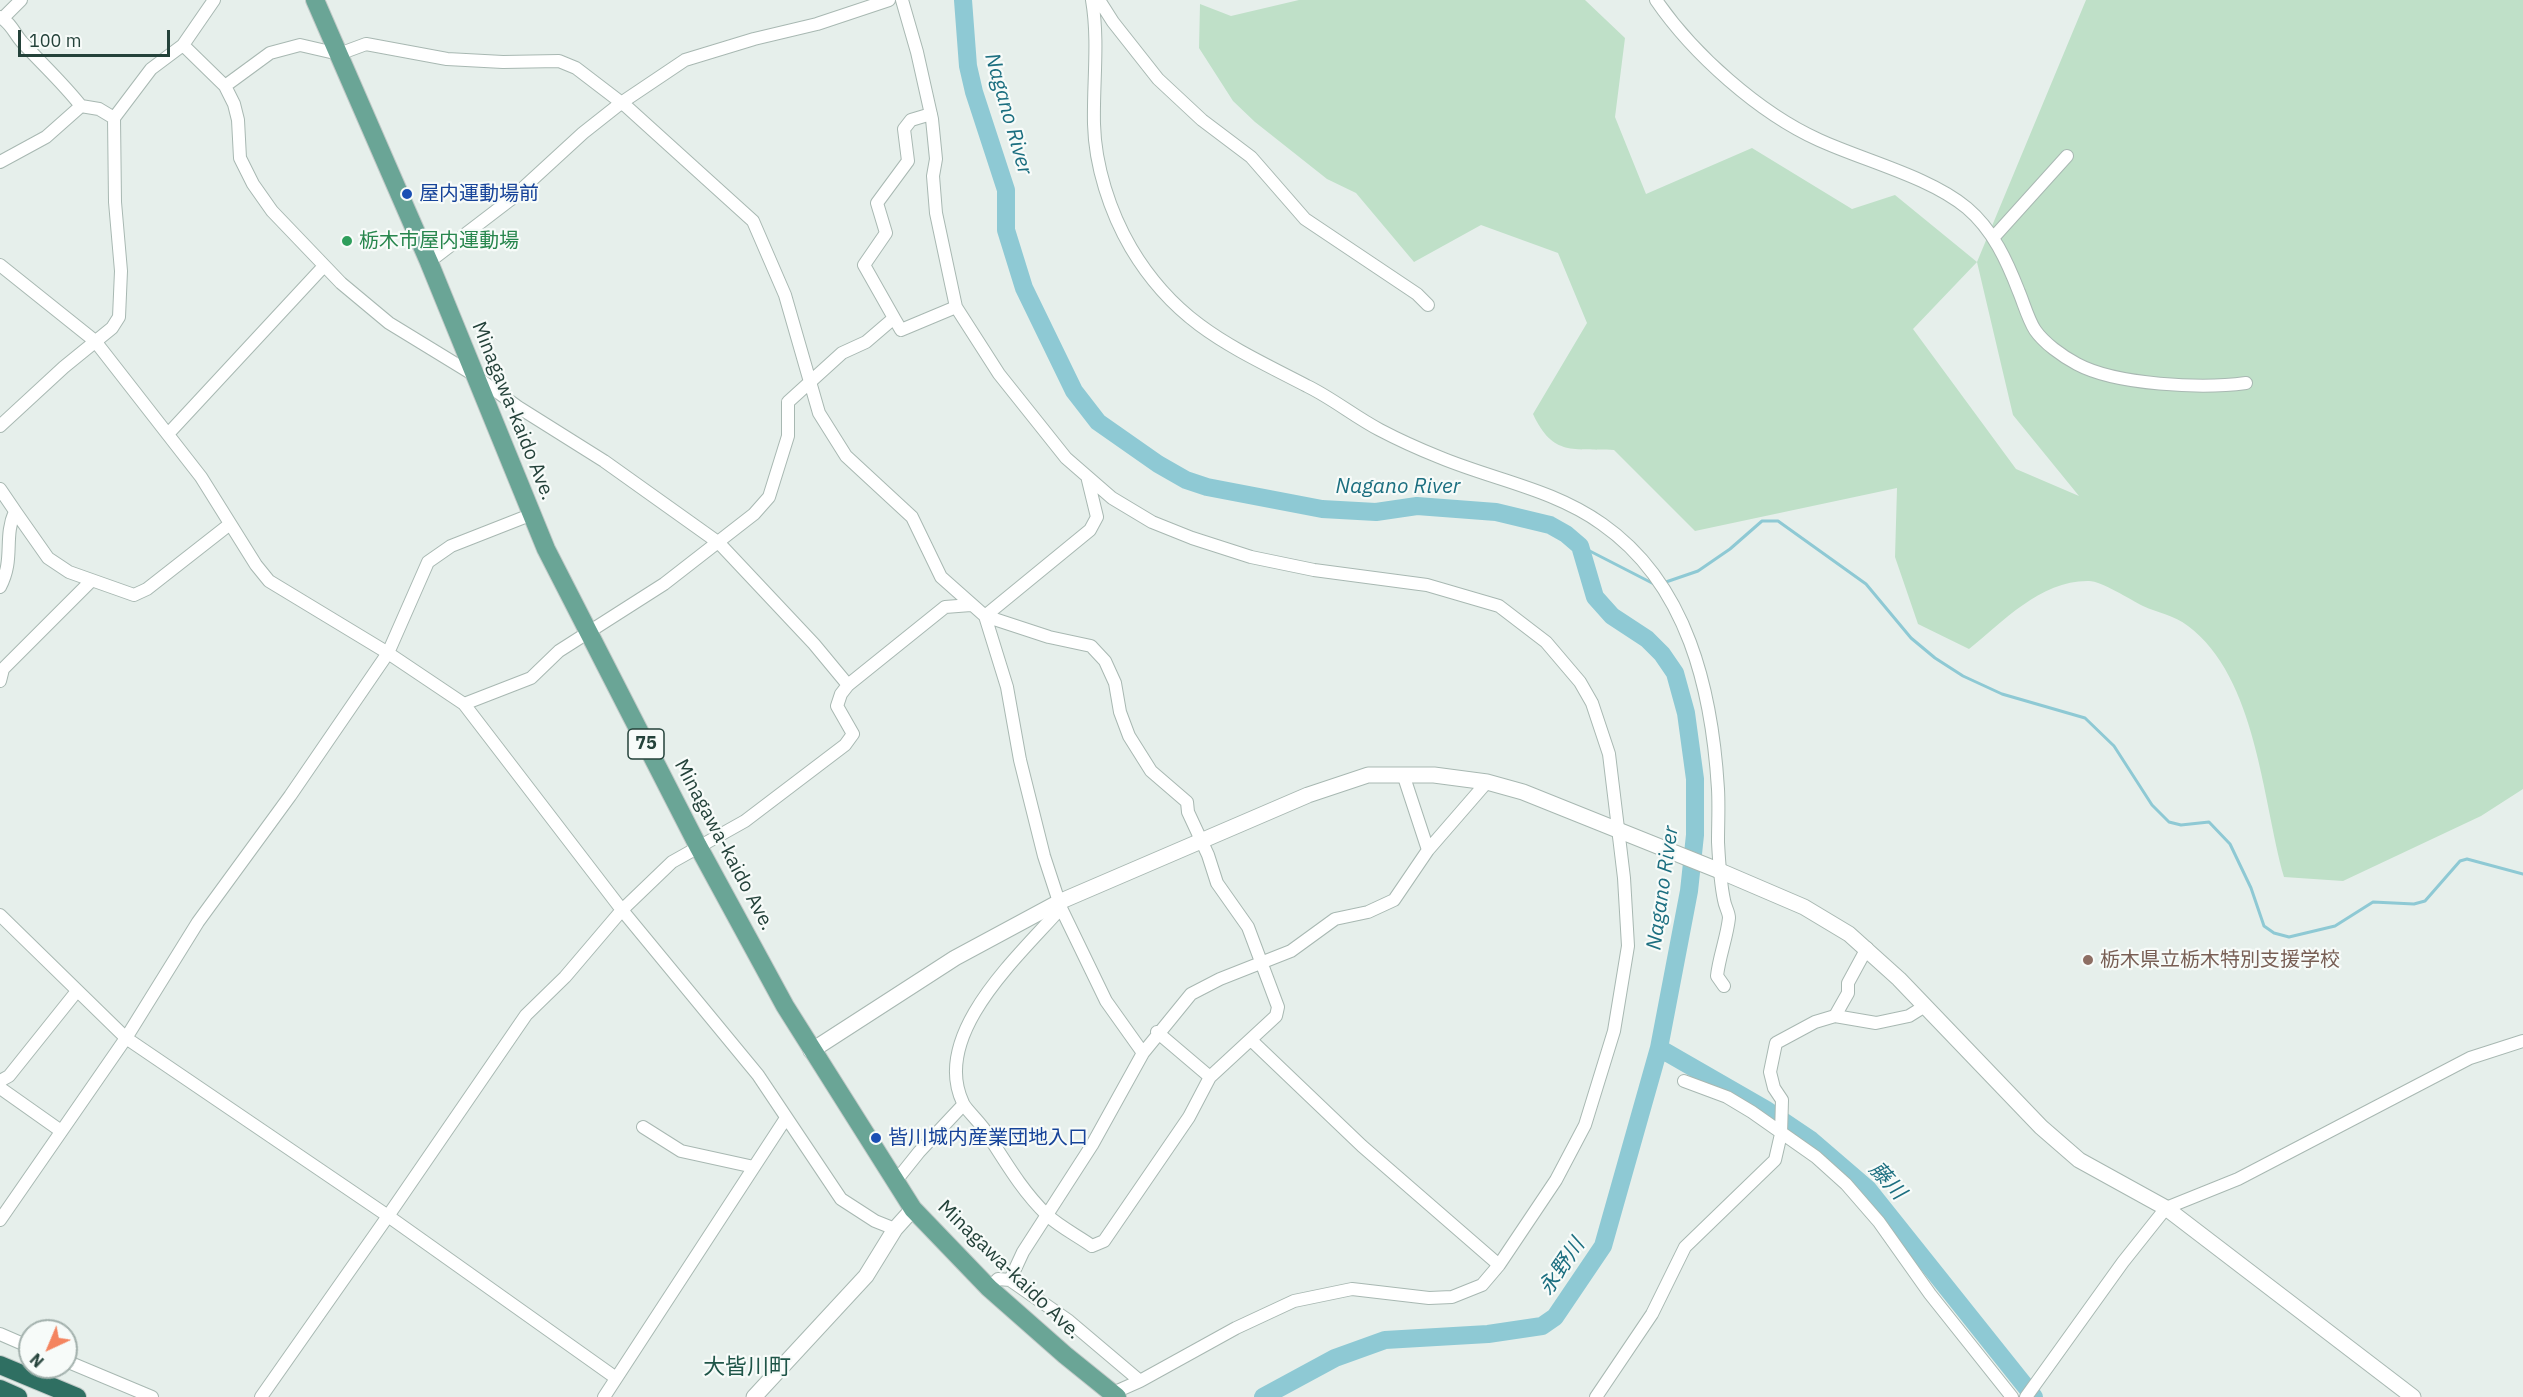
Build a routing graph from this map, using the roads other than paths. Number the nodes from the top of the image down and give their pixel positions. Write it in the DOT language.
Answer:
graph roads {
  1 [pos="21,0"];
  2 [pos="214,0"];
  3 [pos="315,0"];
  4 [pos="889,0"];
  5 [pos="902,0"];
  6 [pos="1092,0"];
  7 [pos="1099,0"];
  8 [pos="1656,0"];
  9 [pos="2,18"];
  10 [pos="183,45"];
  11 [pos="339,54"];
  12 [pos="225,86"];
  13 [pos="621,103"];
  14 [pos="81,106"];
  15 [pos="931,114"];
  16 [pos="114,118"];
  17 [pos="2067,156"];
  18 [pos="0,162"];
  19 [pos="1993,238"];
  20 [pos="429,262"];
  21 [pos="0,265"];
  22 [pos="324,266"];
  23 [pos="1428,305"];
  24 [pos="956,307"];
  25 [pos="894,318"];
  26 [pos="95,340"];
  27 [pos="474,375"];
  28 [pos="812,382"];
  29 [pos="2246,383"];
  30 [pos="0,426"];
  31 [pos="168,434"];
  32 [pos="1088,480"];
  33 [pos="0,489"];
  34 [pos="15,511"];
  35 [pos="530,514"];
  36 [pos="230,524"];
  37 [pos="719,543"];
  38 [pos="91,581"];
  39 [pos="0,587"];
  40 [pos="971,605"];
  41 [pos="985,616"];
  42 [pos="589,633"];
  43 [pos="388,653"];
  44 [pos="1,672"];
  45 [pos="849,685"];
  46 [pos="464,704"];
  47 [pos="1403,774"];
  48 [pos="1487,782"];
  49 [pos="1622,831"];
  50 [pos="1201,841"];
  51 [pos="698,846"];
  52 [pos="1428,850"];
  53 [pos="1716,869"];
  54 [pos="1060,905"];
  55 [pos="622,910"];
  56 [pos="0,915"];
  57 [pos="1867,948"];
  58 [pos="1262,963"];
  59 [pos="1724,987"];
  60 [pos="77,991"];
  61 [pos="1925,1006"];
  62 [pos="1835,1016"];
  63 [pos="1157,1032"];
  64 [pos="126,1038"];
  65 [pos="1251,1040"];
  66 [pos="2523,1041"];
  67 [pos="811,1051"];
  68 [pos="1143,1053"];
  69 [pos="1210,1077"];
  70 [pos="0,1081"];
  71 [pos="1684,1082"];
  72 [pos="0,1088"];
  73 [pos="963,1105"];
  74 [pos="786,1118"];
  75 [pos="643,1127"];
  76 [pos="61,1131"];
  77 [pos="1781,1134"];
  78 [pos="754,1167"];
  79 [pos="895,1182"];
  80 [pos="2166,1208"];
  81 [pos="913,1209"];
  82 [pos="388,1216"];
  83 [pos="1048,1216"];
  84 [pos="0,1220"];
  85 [pos="895,1228"];
  86 [pos="1499,1265"];
  87 [pos="1010,1280"];
  88 [pos="988,1288"];
  89 [pos="0,1334"];
  90 [pos="18,1342"];
  91 [pos="0,1365"];
  92 [pos="78,1366"];
  93 [pos="616,1378"];
  94 [pos="1140,1381"];
  95 [pos="0,1389"];
  96 [pos="1115,1395"];
  97 [pos="18,1397"];
  98 [pos="77,1397"];
  99 [pos="152,1397"];
  100 [pos="261,1397"];
  101 [pos="604,1397"];
  102 [pos="754,1397"];
  103 [pos="1596,1397"];
  104 [pos="2012,1397"];
  105 [pos="2026,1397"];
  106 [pos="2413,1397"];
  1 -- 9 [label="street"];
  2 -- 10 [label="street"];
  3 -- 11 [label="main road, Minagawa-kaido Ave. / 75"];
  4 -- 13 [label="street"];
  5 -- 15 [label="street"];
  6 -- 53 [label="street"];
  7 -- 23 [label="street"];
  8 -- 19 [label="street"];
  9 -- 14 [label="street"];
  10 -- 12 [label="street"];
  10 -- 16 [label="street"];
  11 -- 12 [label="street"];
  11 -- 13 [label="street"];
  11 -- 20 [label="main road, Minagawa-kaido Ave. / 75"];
  12 -- 22 [label="street"];
  13 -- 20 [label="street"];
  13 -- 28 [label="street"];
  14 -- 16 [label="street"];
  14 -- 18 [label="street"];
  15 -- 24 [label="street"];
  15 -- 25 [label="street"];
  16 -- 26 [label="street"];
  17 -- 19 [label="street"];
  19 -- 29 [label="street"];
  20 -- 27 [label="main road, Minagawa-kaido Ave. / 75"];
  21 -- 26 [label="street"];
  22 -- 27 [label="street"];
  22 -- 31 [label="street"];
  24 -- 25 [label="street"];
  24 -- 32 [label="street"];
  25 -- 28 [label="street"];
  26 -- 30 [label="street"];
  26 -- 31 [label="street"];
  27 -- 35 [label="main road, Minagawa-kaido Ave. / 75"];
  27 -- 37 [label="street"];
  28 -- 37 [label="street"];
  28 -- 40 [label="street"];
  31 -- 36 [label="street"];
  32 -- 41 [label="street"];
  32 -- 49 [label="street"];
  33 -- 34 [label="street"];
  34 -- 38 [label="street"];
  34 -- 39 [label="street"];
  35 -- 42 [label="main road, Minagawa-kaido Ave. / 75"];
  35 -- 43 [label="street"];
  36 -- 38 [label="street"];
  36 -- 43 [label="street"];
  37 -- 42 [label="street"];
  37 -- 45 [label="street"];
  38 -- 44 [label="street"];
  40 -- 41 [label="street"];
  40 -- 45 [label="street"];
  41 -- 50 [label="street"];
  41 -- 54 [label="street"];
  42 -- 46 [label="street"];
  42 -- 51 [label="main road, Minagawa-kaido Ave. / 75"];
  43 -- 46 [label="street"];
  43 -- 64 [label="street"];
  45 -- 51 [label="street"];
  46 -- 55 [label="street"];
  47 -- 48 [label="street"];
  47 -- 50 [label="street"];
  47 -- 52 [label="street"];
  48 -- 49 [label="street"];
  48 -- 52 [label="street"];
  49 -- 53 [label="street"];
  49 -- 86 [label="street"];
  50 -- 54 [label="street"];
  50 -- 58 [label="street"];
  51 -- 55 [label="street"];
  51 -- 67 [label="main road, Minagawa-kaido Ave. / 75"];
  52 -- 58 [label="street"];
  53 -- 57 [label="street"];
  53 -- 59 [label="street"];
  54 -- 67 [label="street"];
  54 -- 68 [label="street"];
  54 -- 73 [label="street"];
  55 -- 74 [label="street"];
  55 -- 82 [label="street"];
  56 -- 60 [label="street"];
  57 -- 61 [label="street"];
  57 -- 62 [label="street"];
  58 -- 63 [label="street"];
  58 -- 65 [label="street"];
  60 -- 64 [label="street"];
  60 -- 70 [label="street"];
  61 -- 62 [label="street"];
  61 -- 80 [label="street"];
  62 -- 77 [label="street"];
  63 -- 68 [label="street"];
  63 -- 69 [label="street"];
  64 -- 76 [label="street"];
  64 -- 82 [label="street"];
  65 -- 69 [label="street"];
  65 -- 86 [label="street"];
  66 -- 80 [label="street"];
  67 -- 79 [label="main road, Minagawa-kaido Ave. / 75"];
  68 -- 83 [label="street"];
  69 -- 83 [label="street"];
  71 -- 77 [label="street"];
  72 -- 76 [label="street"];
  73 -- 79 [label="street"];
  73 -- 83 [label="street"];
  74 -- 78 [label="street"];
  74 -- 85 [label="street"];
  75 -- 78 [label="street"];
  76 -- 84 [label="street"];
  77 -- 103 [label="street"];
  77 -- 104 [label="street"];
  78 -- 93 [label="street"];
  79 -- 81 [label="main road, Minagawa-kaido Ave. / 75"];
  80 -- 105 [label="street"];
  80 -- 106 [label="street"];
  81 -- 85 [label="street"];
  81 -- 88 [label="main road, Minagawa-kaido Ave. / 75"];
  82 -- 93 [label="street"];
  82 -- 100 [label="street"];
  83 -- 87 [label="street"];
  85 -- 102 [label="street"];
  86 -- 94 [label="street"];
  87 -- 88 [label="street"];
  87 -- 94 [label="street"];
  88 -- 96 [label="main road, Minagawa-kaido Ave. / 75"];
  89 -- 90 [label="street"];
  91 -- 98 [label="highway"];
  92 -- 99 [label="street"];
  93 -- 101 [label="street"];
  94 -- 96 [label="street"];
  95 -- 97 [label="highway"];
}
